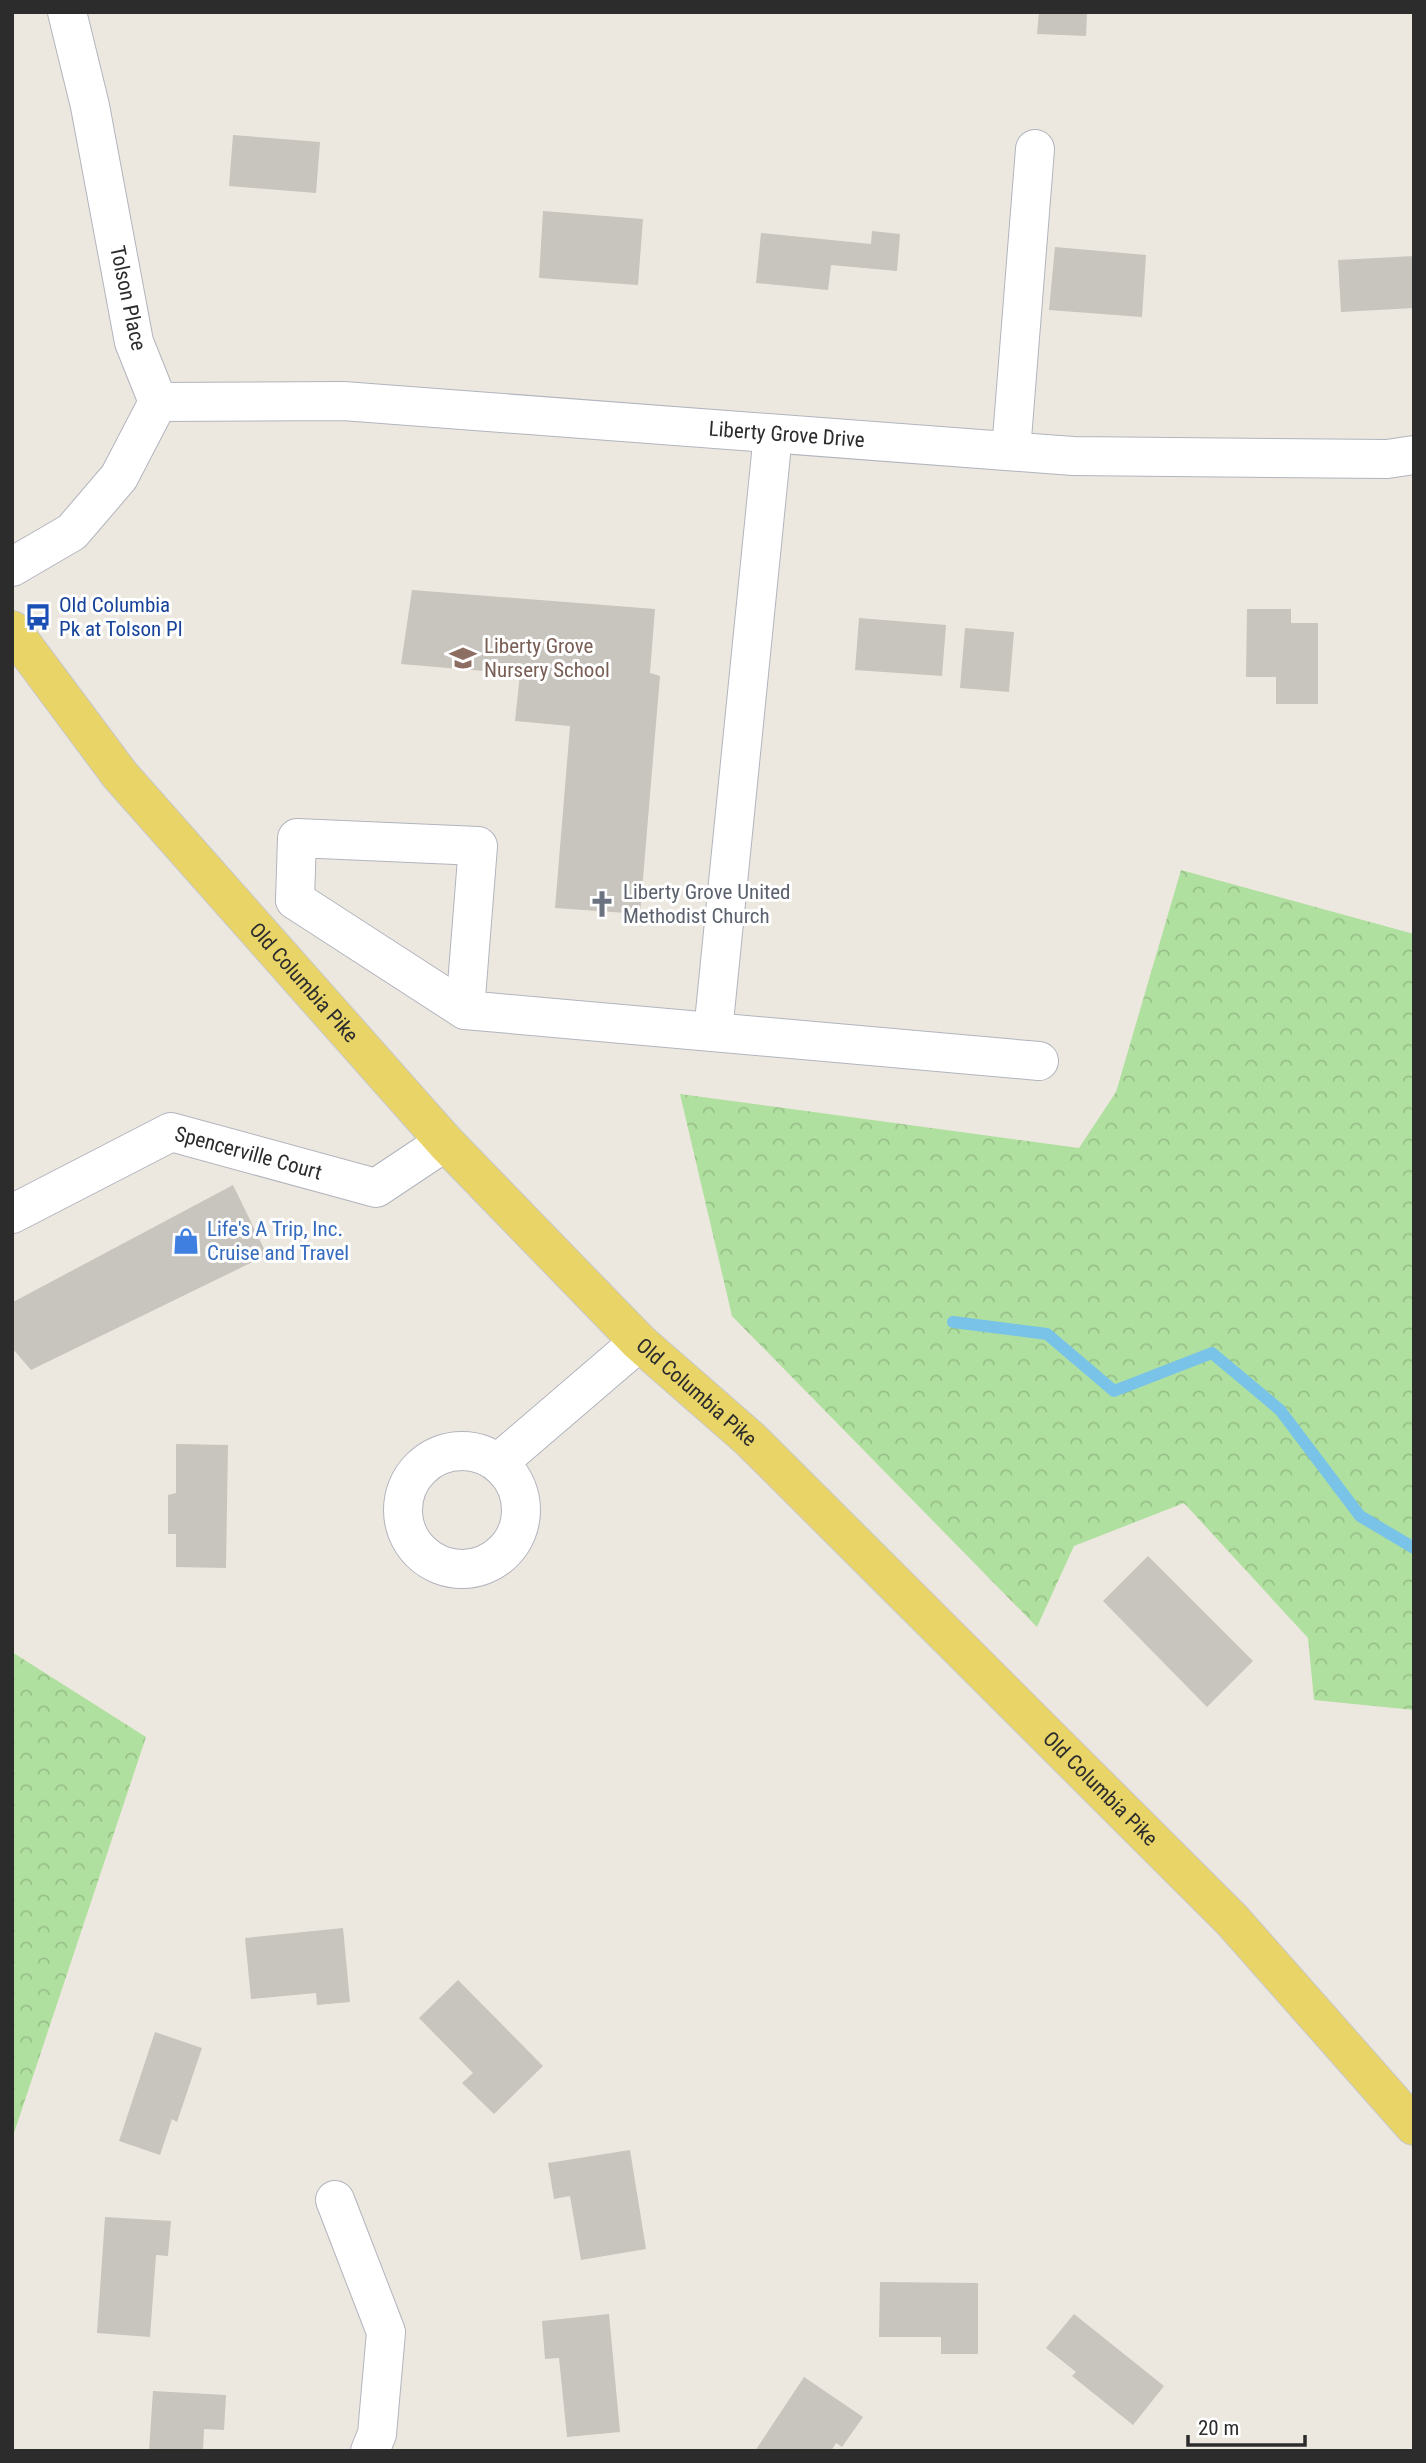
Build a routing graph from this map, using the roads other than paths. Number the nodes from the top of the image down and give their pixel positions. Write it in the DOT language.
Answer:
graph roads {
  1 [pos="67,12"];
  2 [pos="1035,149"];
  3 [pos="158,402"];
  4 [pos="773,434"];
  5 [pos="1011,451"];
  6 [pos="1414,455"];
  7 [pos="12,567"];
  8 [pos="12,630"];
  9 [pos="295,901"];
  10 [pos="255,927"];
  11 [pos="465,1010"];
  12 [pos="713,1032"];
  13 [pos="1039,1061"];
  14 [pos="445,1142"];
  15 [pos="12,1214"];
  16 [pos="639,1342"];
  17 [pos="499,1462"];
  18 [pos="1414,2126"];
  19 [pos="335,2200"];
  20 [pos="370,2451"];
  1 -- 3 [label="street, Tolson Place"];
  2 -- 5 [label="street"];
  3 -- 4 [label="street, Liberty Grove Drive"];
  3 -- 7 [label="street"];
  4 -- 5 [label="street, Liberty Grove Drive"];
  4 -- 12 [label="street"];
  5 -- 6 [label="street, Liberty Grove Drive"];
  8 -- 10 [label="main road, Old Columbia Pike"];
  9 -- 10 [label="street"];
  9 -- 11 [label="street"];
  9 -- 11 [label="street"];
  10 -- 14 [label="main road, Old Columbia Pike"];
  11 -- 12 [label="street"];
  12 -- 13 [label="street"];
  14 -- 15 [label="street, Spencerville Court"];
  14 -- 16 [label="main road, Old Columbia Pike"];
  16 -- 17 [label="street"];
  16 -- 18 [label="main road, Old Columbia Pike"];
  19 -- 20 [label="street"];
}
